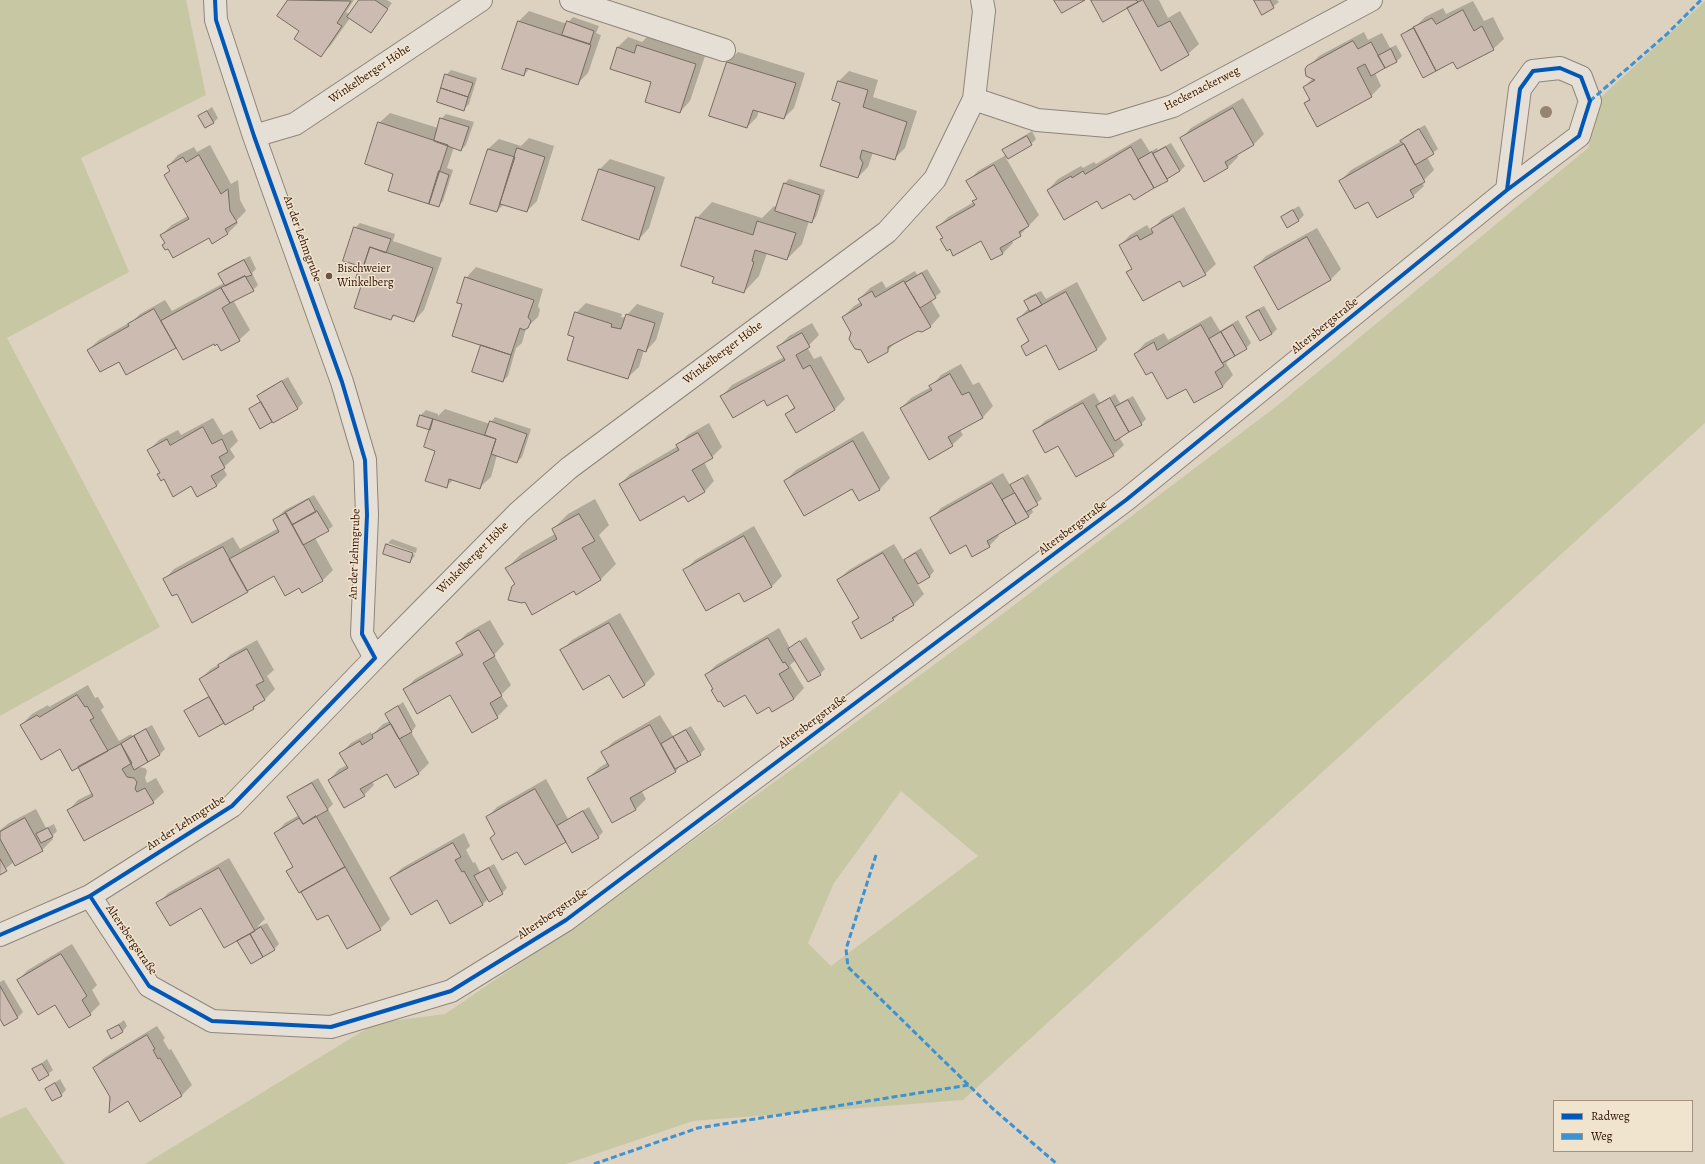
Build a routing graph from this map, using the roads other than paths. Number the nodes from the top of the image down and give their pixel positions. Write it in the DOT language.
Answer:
graph roads {
  1 [pos="215,0"];
  2 [pos="481,0"];
  3 [pos="571,0"];
  4 [pos="982,0"];
  5 [pos="1371,0"];
  6 [pos="724,50"];
  7 [pos="974,99"];
  8 [pos="254,136"];
  9 [pos="1507,190"];
  10 [pos="375,658"];
  11 [pos="90,896"];
  12 [pos="0,935"];
  1 -- 8 [label="street, An der Lehmgrube"];
  2 -- 8 [label="street, Winkelberger Höhe"];
  3 -- 6 [label="street"];
  4 -- 7 [label="street, Winkelberger Höhe"];
  5 -- 7 [label="street, Heckenackerweg"];
  7 -- 10 [label="street, Winkelberger Höhe"];
  8 -- 10 [label="street, An der Lehmgrube"];
  9 -- 9 [label="street, Altersbergstraße"];
  9 -- 11 [label="street, Altersbergstraße"];
  10 -- 11 [label="street, An der Lehmgrube"];
  11 -- 12 [label="street, An der Lehmgrube"];
}
